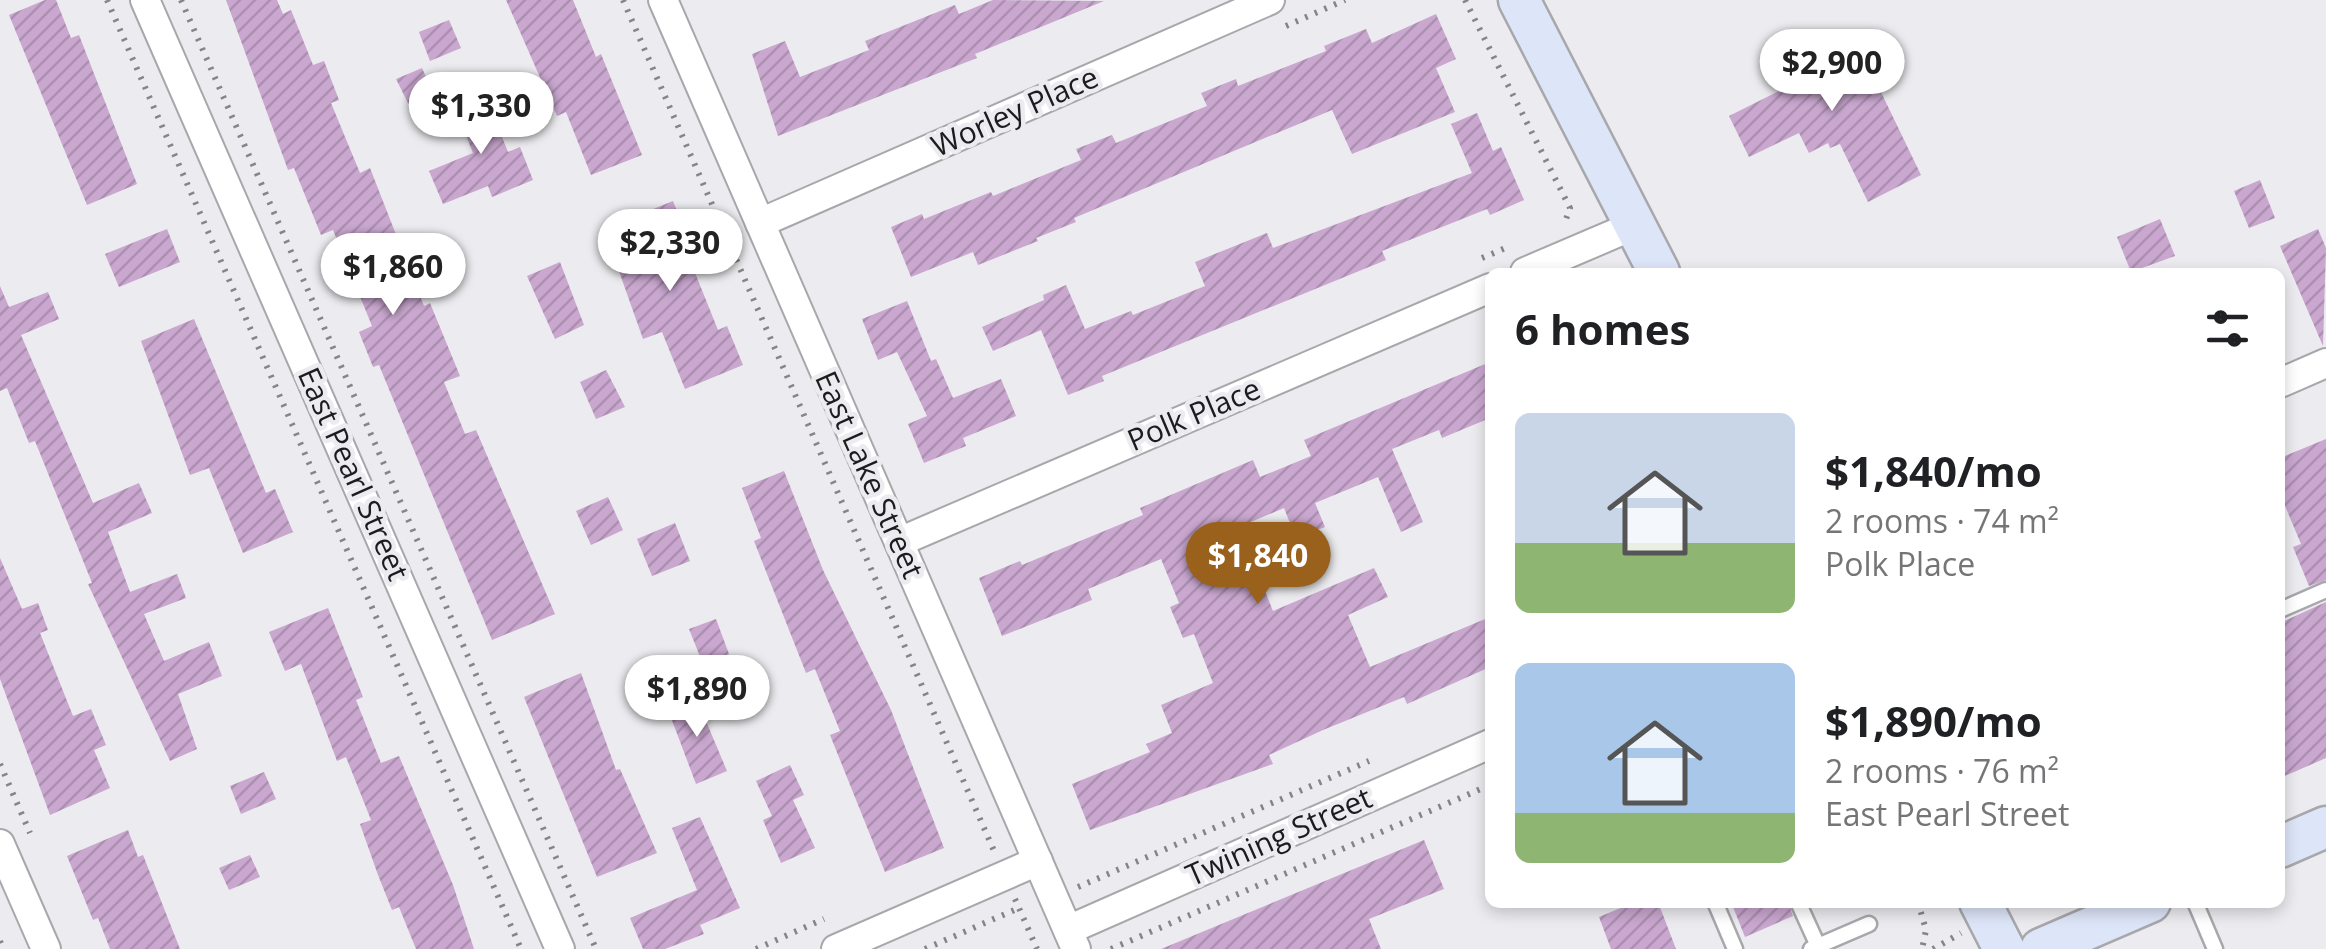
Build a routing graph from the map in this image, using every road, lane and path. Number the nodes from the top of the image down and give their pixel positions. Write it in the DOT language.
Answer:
graph roads {
  1 [pos="107,0"];
  2 [pos="145,0"];
  3 [pos="182,0"];
  4 [pos="622,0"];
  5 [pos="662,0"];
  6 [pos="1270,0"];
  7 [pos="1465,0"];
  8 [pos="1519,0"];
  9 [pos="1563,223"];
  10 [pos="760,224"];
  11 [pos="1635,225"];
  12 [pos="1509,246"];
  13 [pos="1473,262"];
  14 [pos="1534,268"];
  15 [pos="1657,268"];
  16 [pos="1485,290"];
  17 [pos="2326,363"];
  18 [pos="2285,381"];
  19 [pos="898,542"];
  20 [pos="2326,590"];
  21 [pos="2285,608"];
  22 [pos="1485,746"];
  23 [pos="1384,755"];
  24 [pos="1485,787"];
  25 [pos="2326,827"];
  26 [pos="0,844"];
  27 [pos="2285,845"];
  28 [pos="1038,861"];
  29 [pos="1005,876"];
  30 [pos="1052,895"];
  31 [pos="1019,908"];
  32 [pos="1718,908"];
  33 [pos="1800,908"];
  34 [pos="1920,908"];
  35 [pos="1983,908"];
  36 [pos="2136,908"];
  37 [pos="2197,908"];
  38 [pos="1869,924"];
  39 [pos="1072,939"];
  40 [pos="0,941"];
  41 [pos="1815,947"];
  42 [pos="4,949"];
  43 [pos="46,949"];
  44 [pos="522,949"];
  45 [pos="560,949"];
  46 [pos="596,949"];
  47 [pos="836,949"];
  48 [pos="925,949"];
  49 [pos="1037,949"];
  50 [pos="1111,949"];
  51 [pos="1735,949"];
  52 [pos="1922,949"];
  53 [pos="2004,949"];
  54 [pos="2041,949"];
  55 [pos="2215,949"];
  1 -- 44 [label="path"];
  2 -- 45 [label="street, East Pearl Street"];
  3 -- 46 [label="path"];
  4 -- 29 [label="path"];
  5 -- 10 [label="street, East Lake Street"];
  6 -- 10 [label="street, Worley Place"];
  7 -- 9 [label="path"];
  8 -- 11 [label="main road"];
  10 -- 19 [label="street, East Lake Street"];
  11 -- 14 [label="street"];
  11 -- 15 [label="main road"];
  12 -- 13 [label="path"];
  16 -- 19 [label="street, Polk Place"];
  17 -- 18 [label="street"];
  19 -- 28 [label="street, East Lake Street"];
  20 -- 21 [label="lane"];
  22 -- 39 [label="street, Twining Street"];
  23 -- 30 [label="path"];
  24 -- 50 [label="path"];
  25 -- 27 [label="main road"];
  26 -- 43 [label="street"];
  28 -- 29 [label="street"];
  28 -- 30 [label="street, East Lake Street"];
  29 -- 31 [label="path"];
  29 -- 47 [label="street"];
  30 -- 31 [label="path"];
  30 -- 39 [label="street, East Lake Street"];
  31 -- 48 [label="path"];
  31 -- 49 [label="path"];
  32 -- 51 [label="lane"];
  33 -- 41 [label="lane"];
  34 -- 52 [label="path"];
  35 -- 53 [label="main road"];
  36 -- 54 [label="main road"];
  37 -- 55 [label="lane"];
  38 -- 41 [label="lane"];
  40 -- 42 [label="path"];
}
